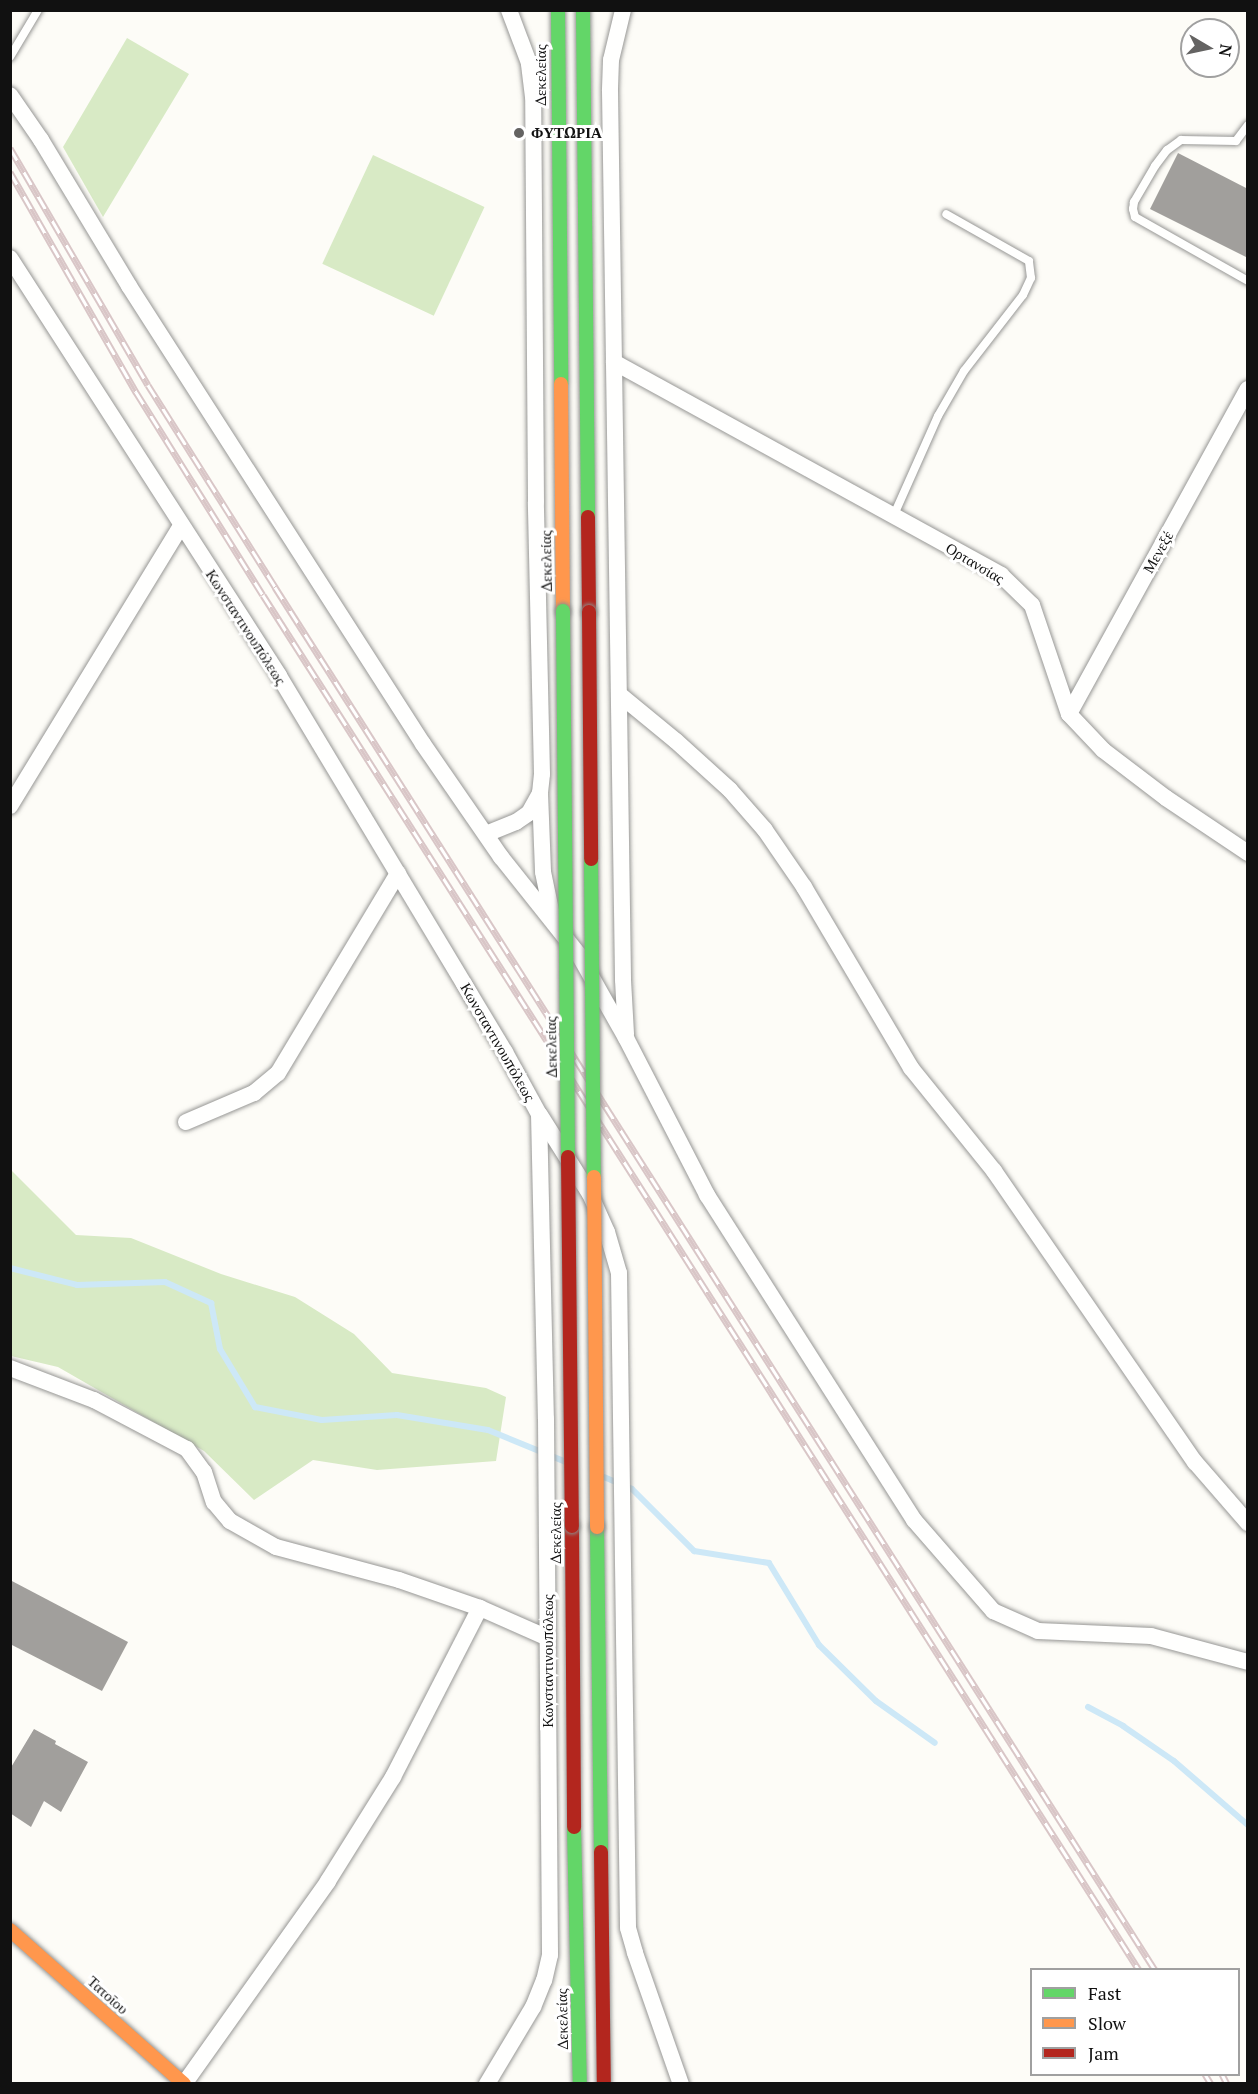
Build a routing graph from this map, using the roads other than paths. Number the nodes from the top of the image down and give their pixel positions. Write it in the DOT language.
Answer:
graph roads {
  1 [pos="38,10"];
  2 [pos="509,10"];
  3 [pos="558,10"];
  4 [pos="583,10"];
  5 [pos="622,10"];
  6 [pos="10,57"];
  7 [pos="10,95"];
  8 [pos="1248,125"];
  9 [pos="946,214"];
  10 [pos="10,258"];
  11 [pos="17,279"];
  12 [pos="1248,281"];
  13 [pos="614,362"];
  14 [pos="1248,389"];
  15 [pos="893,517"];
  16 [pos="181,526"];
  17 [pos="620,695"];
  18 [pos="1069,714"];
  19 [pos="540,793"];
  20 [pos="10,806"];
  21 [pos="486,834"];
  22 [pos="1248,853"];
  23 [pos="398,873"];
  24 [pos="553,922"];
  25 [pos="626,1038"];
  26 [pos="539,1114"];
  27 [pos="186,1122"];
  28 [pos="590,1194"];
  29 [pos="543,1222"];
  30 [pos="10,1368"];
  31 [pos="1248,1523"];
  32 [pos="480,1608"];
  33 [pos="548,1638"];
  34 [pos="1248,1662"];
  35 [pos="10,1930"];
  36 [pos="184,2084"];
  37 [pos="487,2084"];
  38 [pos="580,2084"];
  39 [pos="604,2084"];
  40 [pos="681,2084"];
  1 -- 6 [label="lane"];
  2 -- 19 [label="street"];
  3 -- 38 [label="main road, Δεκελείας, bridge"];
  4 -- 39 [label="main road, bridge"];
  5 -- 13 [label="street"];
  7 -- 21 [label="street"];
  8 -- 12 [label="lane"];
  9 -- 15 [label="lane"];
  10 -- 11 [label="street, Κωνσταντινουπόλεως"];
  11 -- 16 [label="street, Κωνσταντινουπόλεως"];
  13 -- 15 [label="street, Ορτανσίας"];
  13 -- 17 [label="street"];
  14 -- 18 [label="street, Μενεξέ"];
  15 -- 18 [label="street, Ορτανσίας"];
  16 -- 20 [label="street"];
  16 -- 23 [label="street, Κωνσταντινουπόλεως"];
  17 -- 25 [label="street"];
  17 -- 31 [label="street"];
  18 -- 22 [label="street, Ορτανσίας"];
  19 -- 21 [label="street"];
  19 -- 24 [label="street"];
  21 -- 24 [label="street"];
  23 -- 26 [label="street, Κωνσταντινουπόλεως"];
  23 -- 27 [label="street"];
  24 -- 25 [label="street"];
  25 -- 34 [label="street"];
  26 -- 28 [label="street"];
  26 -- 29 [label="street, Κωνσταντινουπόλεως"];
  28 -- 29 [label="street"];
  28 -- 40 [label="street"];
  29 -- 33 [label="street, Κωνσταντινουπόλεως"];
  30 -- 32 [label="street"];
  32 -- 33 [label="street"];
  32 -- 36 [label="street"];
  33 -- 37 [label="street, Κωνσταντινουπόλεως"];
  35 -- 36 [label="main road, Τατοΐου"];
}
